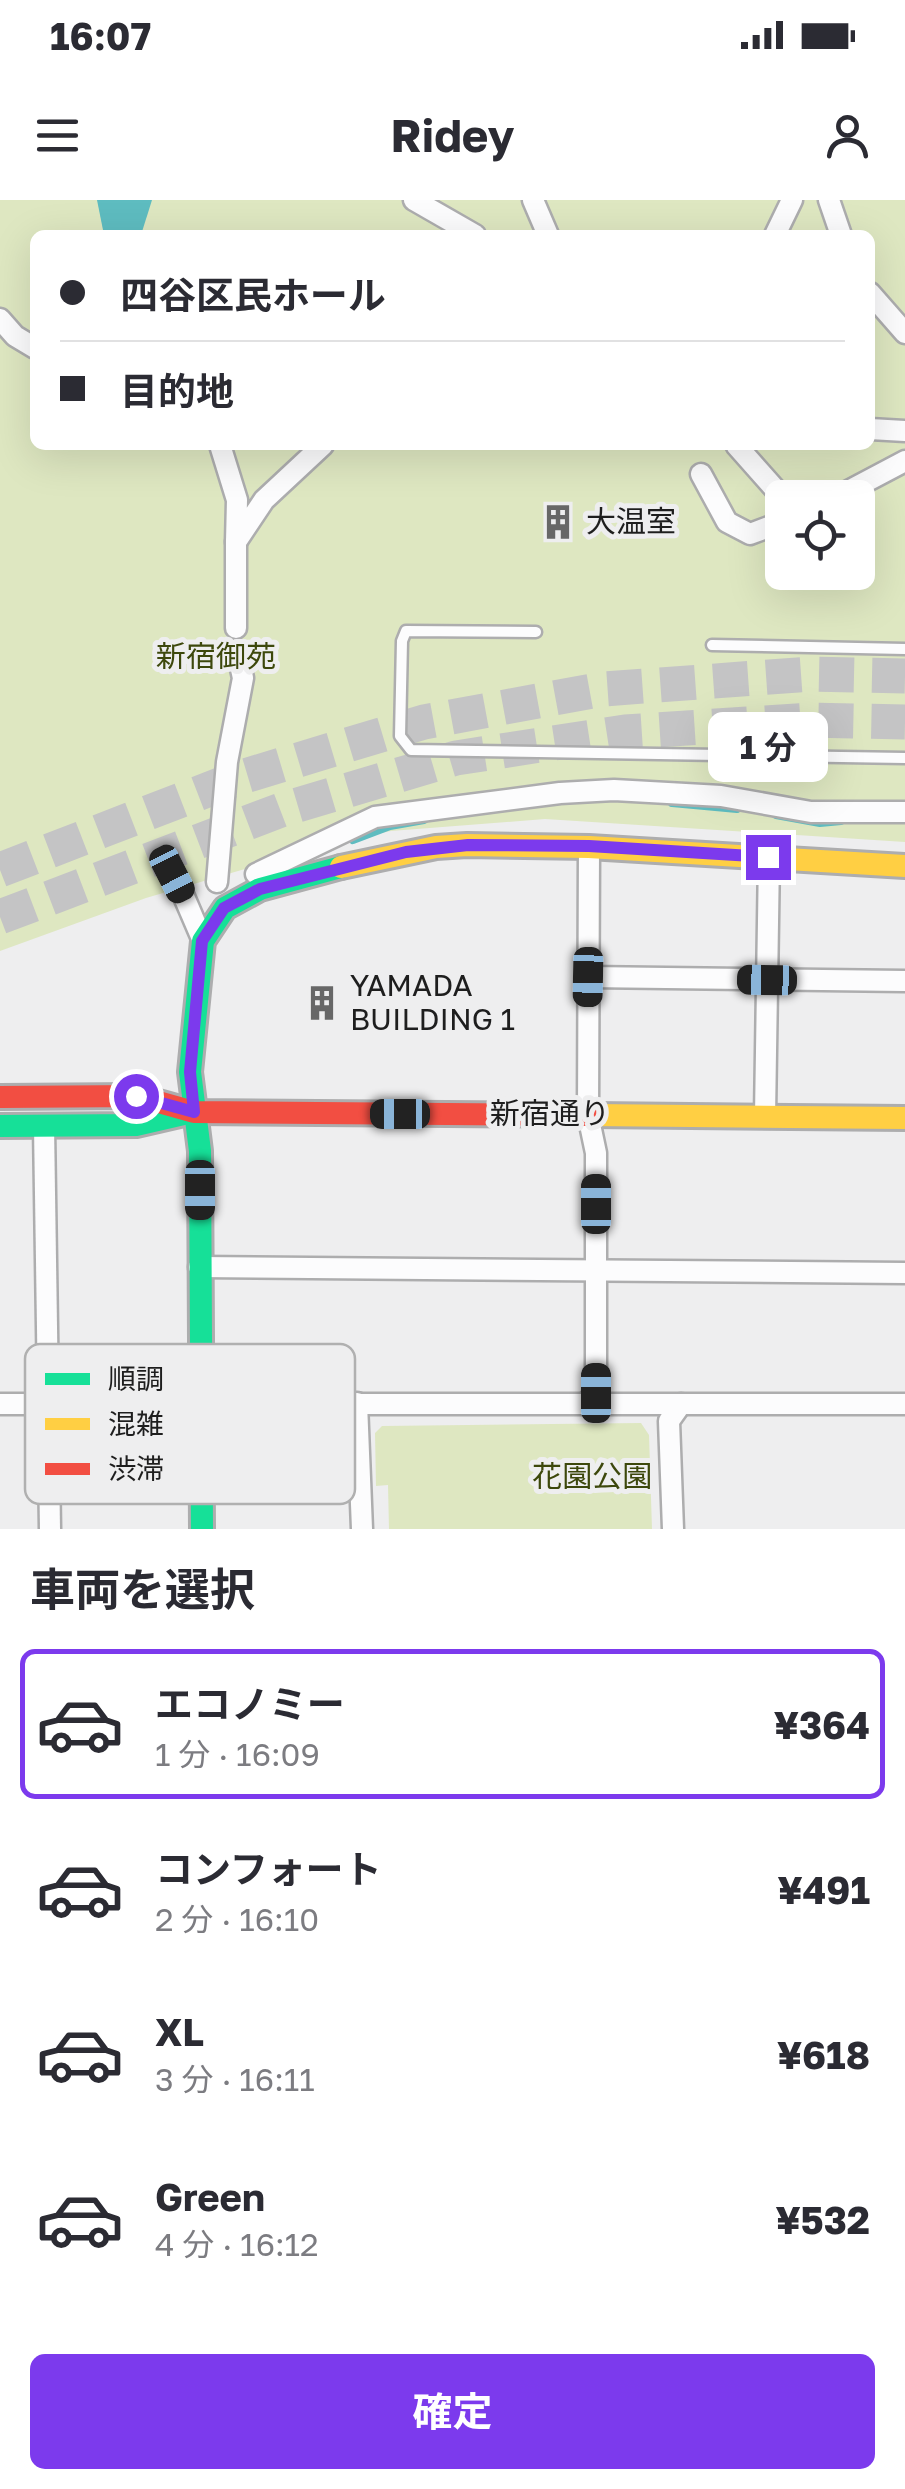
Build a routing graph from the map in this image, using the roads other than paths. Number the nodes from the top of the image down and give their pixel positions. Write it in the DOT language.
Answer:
graph roads {
  1 [pos="414,200"];
  2 [pos="533,200"];
  3 [pos="792,200"];
  4 [pos="829,200"];
  5 [pos="465,230"];
  6 [pos="546,230"];
  7 [pos="777,230"];
  8 [pos="839,230"];
  9 [pos="875,299"];
  10 [pos="0,320"];
  11 [pos="905,333"];
  12 [pos="30,345"];
  13 [pos="875,429"];
  14 [pos="905,431"];
  15 [pos="222,450"];
  16 [pos="317,450"];
  17 [pos="740,450"];
  18 [pos="905,461"];
  19 [pos="701,474"];
  20 [pos="767,480"];
  21 [pos="869,480"];
  22 [pos="765,528"];
  23 [pos="236,542"];
  24 [pos="236,628"];
  25 [pos="536,632"];
  26 [pos="712,644"];
  27 [pos="905,648"];
  28 [pos="236,651"];
  29 [pos="905,758"];
  30 [pos="905,812"];
  31 [pos="589,846"];
  32 [pos="163,855"];
  33 [pos="768,857"];
  34 [pos="905,866"];
  35 [pos="256,874"];
  36 [pos="217,882"];
  37 [pos="182,892"];
  38 [pos="206,934"];
  39 [pos="588,977"];
  40 [pos="767,980"];
  41 [pos="905,980"];
  42 [pos="0,1098"];
  43 [pos="194,1112"];
  44 [pos="588,1115"];
  45 [pos="765,1116"];
  46 [pos="905,1118"];
  47 [pos="0,1126"];
  48 [pos="44,1126"];
  49 [pos="200,1267"];
  50 [pos="596,1270"];
  51 [pos="905,1273"];
  52 [pos="48,1344"];
  53 [pos="201,1344"];
  54 [pos="355,1403"];
  55 [pos="358,1403"];
  56 [pos="586,1403"];
  57 [pos="681,1404"];
  58 [pos="905,1404"];
  59 [pos="50,1504"];
  60 [pos="202,1504"];
  61 [pos="50,1529"];
  62 [pos="202,1529"];
  63 [pos="362,1529"];
  64 [pos="674,1529"];
  1 -- 5 [label="street"];
  2 -- 6 [label="street"];
  3 -- 7 [label="street"];
  4 -- 8 [label="street"];
  9 -- 11 [label="street"];
  10 -- 12 [label="street"];
  13 -- 14 [label="street"];
  15 -- 23 [label="street"];
  16 -- 23 [label="street"];
  17 -- 20 [label="street"];
  18 -- 21 [label="street"];
  19 -- 22 [label="street"];
  23 -- 24 [label="street"];
  25 -- 29 [label="lane"];
  26 -- 27 [label="lane"];
  28 -- 36 [label="street"];
  30 -- 35 [label="street"];
  31 -- 33 [label="street"];
  31 -- 38 [label="street"];
  31 -- 39 [label="street"];
  32 -- 37 [label="lane"];
  33 -- 34 [label="street"];
  33 -- 40 [label="street"];
  37 -- 38 [label="street"];
  38 -- 43 [label="street"];
  39 -- 40 [label="street"];
  39 -- 44 [label="street"];
  40 -- 41 [label="street"];
  40 -- 45 [label="street"];
  42 -- 43 [label="street, 新宿通り"];
  43 -- 44 [label="street, 新宿通り"];
  43 -- 48 [label="street, 新宿通り"];
  43 -- 49 [label="street"];
  44 -- 45 [label="street, 新宿通り"];
  44 -- 50 [label="street"];
  45 -- 46 [label="street, 新宿通り"];
  47 -- 48 [label="street, 新宿通り"];
  48 -- 52 [label="street"];
  49 -- 50 [label="street"];
  49 -- 53 [label="street"];
  50 -- 51 [label="street"];
  50 -- 56 [label="street"];
  54 -- 55 [label="street"];
  55 -- 56 [label="street"];
  55 -- 63 [label="street"];
  56 -- 57 [label="street"];
  57 -- 58 [label="street"];
  57 -- 64 [label="street"];
  59 -- 61 [label="street"];
  60 -- 62 [label="street"];
}
